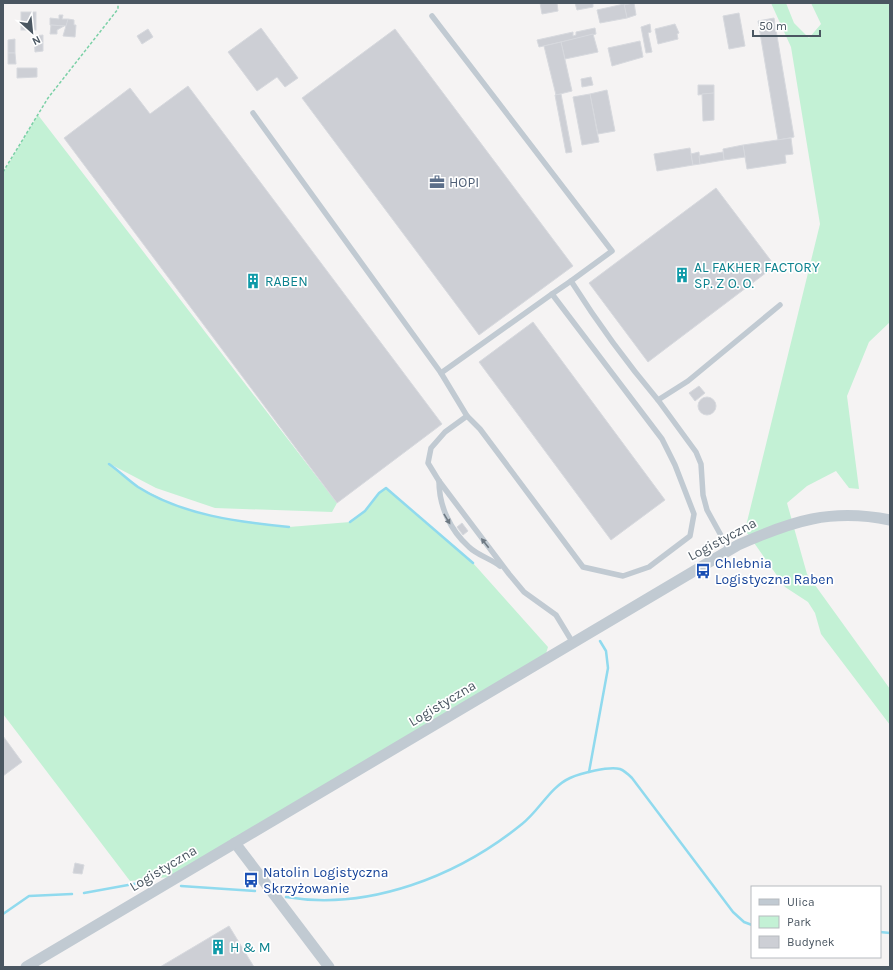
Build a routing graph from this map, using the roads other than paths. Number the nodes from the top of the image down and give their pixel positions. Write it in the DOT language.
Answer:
graph roads {
  1 [pos="432,16"];
  2 [pos="253,113"];
  3 [pos="571,281"];
  4 [pos="552,294"];
  5 [pos="780,305"];
  6 [pos="441,373"];
  7 [pos="658,400"];
  8 [pos="467,416"];
  9 [pos="439,481"];
  10 [pos="890,520"];
  11 [pos="729,550"];
  12 [pos="509,574"];
  13 [pos="572,643"];
  14 [pos="235,843"];
  15 [pos="26,967"];
  16 [pos="329,967"];
  1 -- 3 [label="lane"];
  2 -- 6 [label="lane"];
  3 -- 4 [label="lane"];
  3 -- 7 [label="lane"];
  4 -- 6 [label="lane"];
  4 -- 8 [label="lane"];
  5 -- 7 [label="lane"];
  6 -- 8 [label="lane"];
  7 -- 11 [label="lane"];
  8 -- 9 [label="lane"];
  12 -- 9 [label="lane, one-way"];
  9 -- 12 [label="lane, one-way"];
  10 -- 11 [label="street, Logistyczna"];
  11 -- 13 [label="street, Logistyczna"];
  12 -- 13 [label="lane"];
  13 -- 14 [label="street, Logistyczna"];
  14 -- 15 [label="street, Logistyczna"];
  14 -- 16 [label="street"];
}
